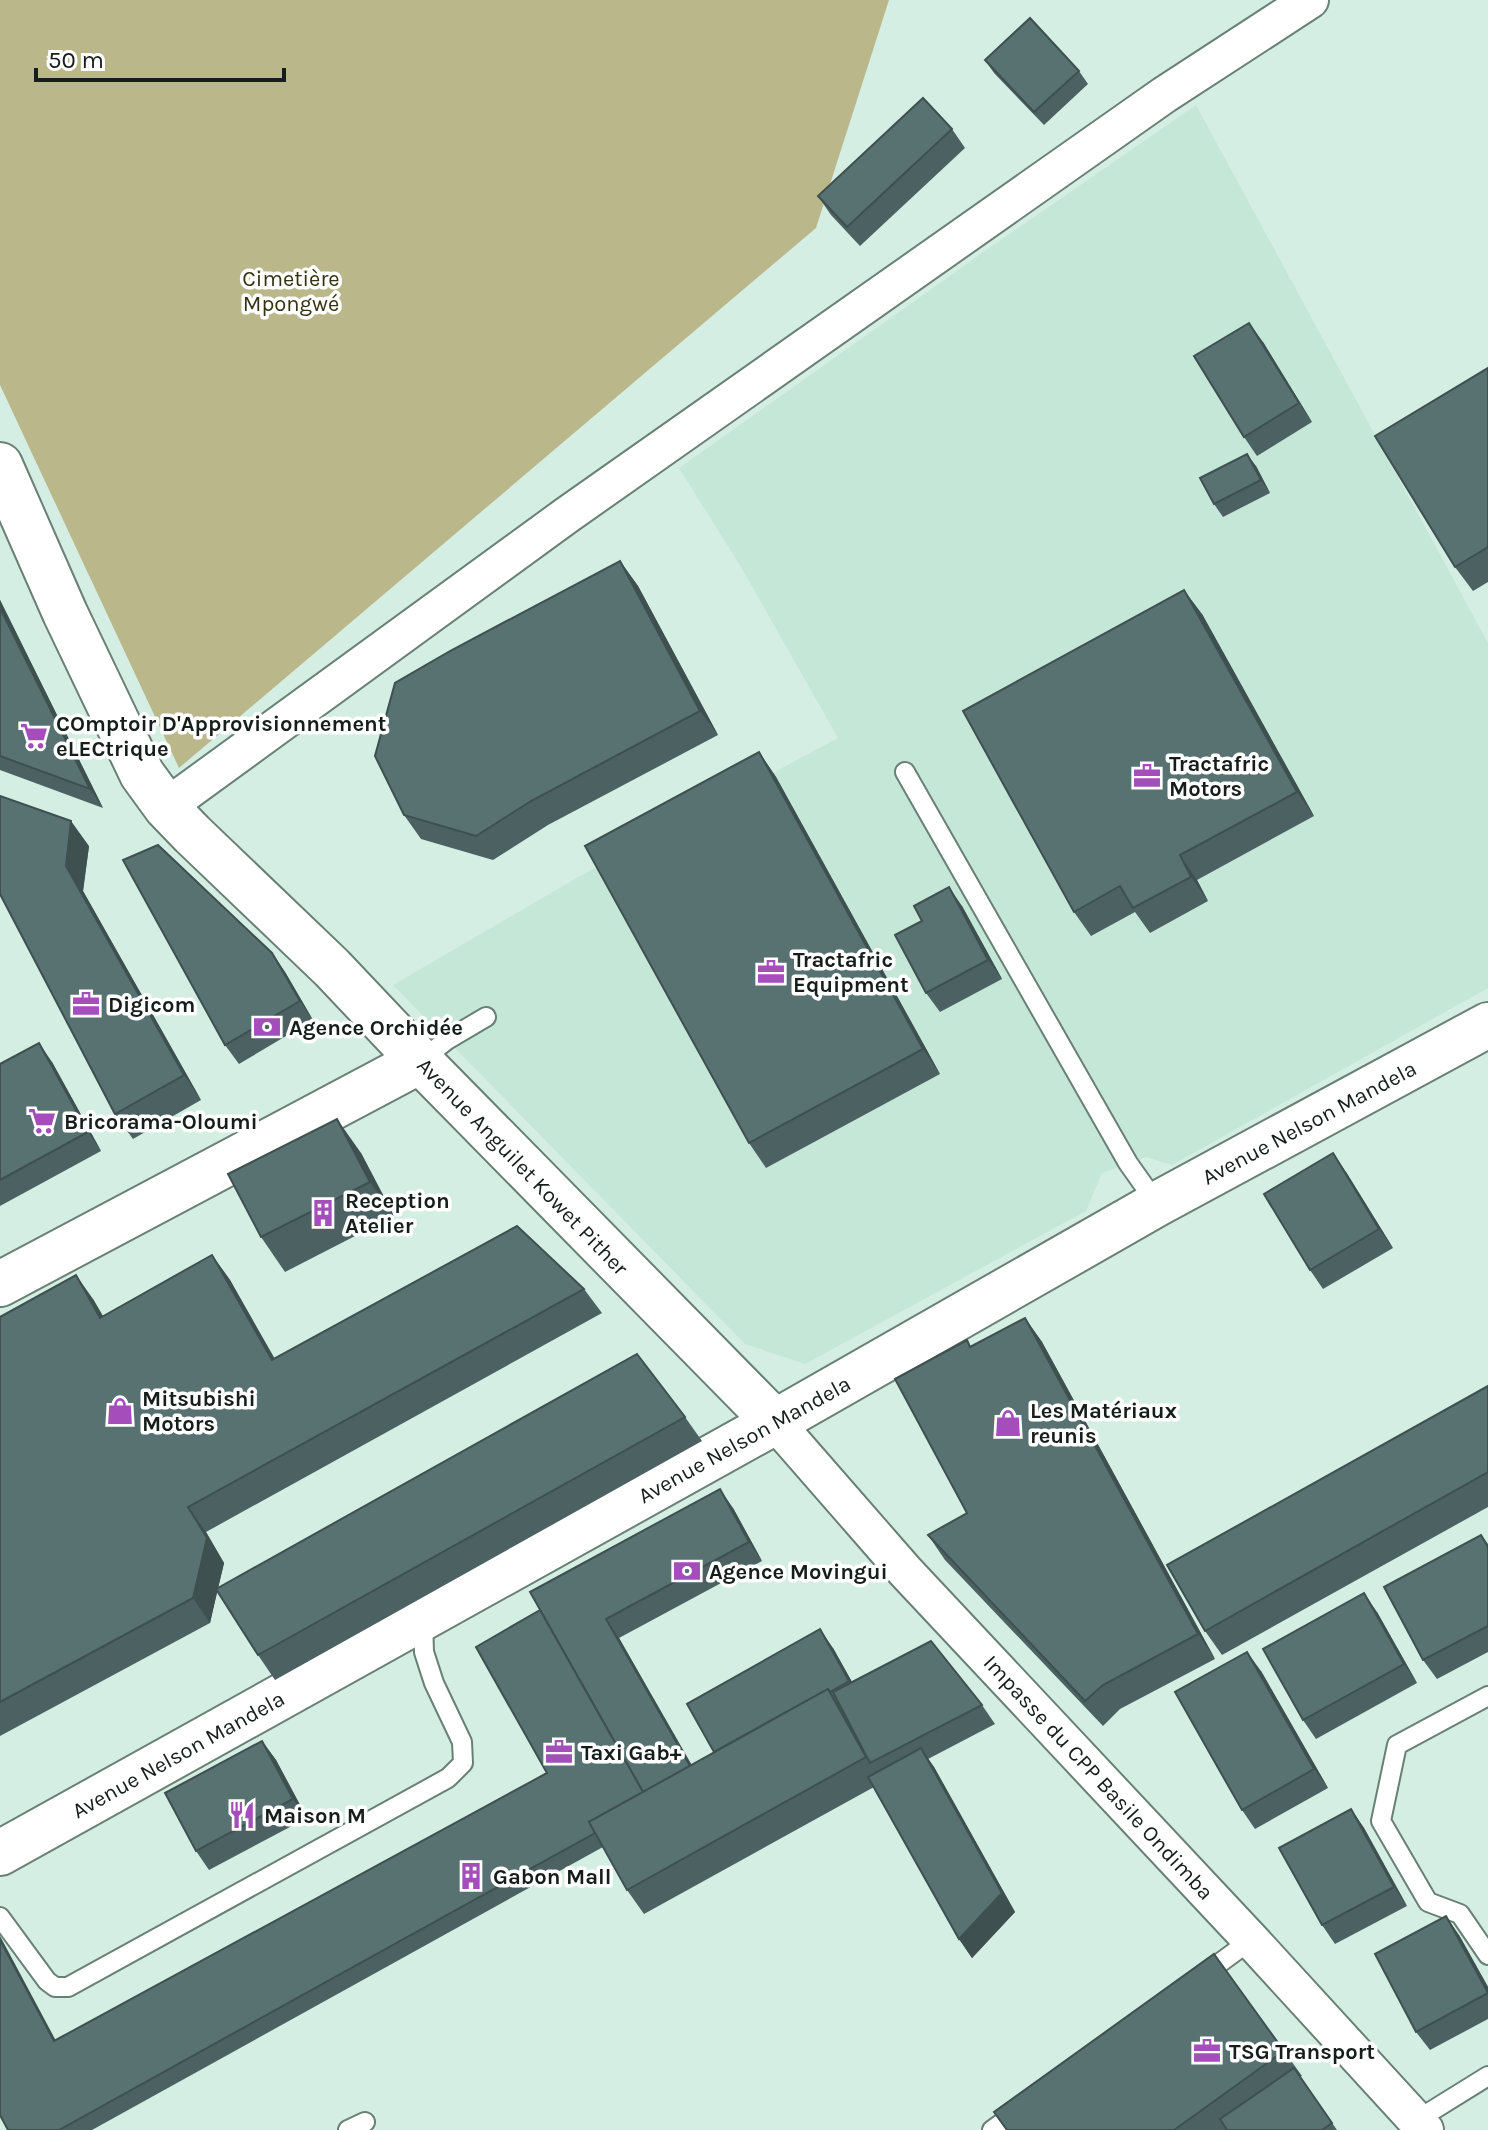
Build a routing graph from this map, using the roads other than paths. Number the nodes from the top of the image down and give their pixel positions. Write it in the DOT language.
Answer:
graph roads {
  1 [pos="1310,0"];
  2 [pos="0,465"];
  3 [pos="905,772"];
  4 [pos="166,807"];
  5 [pos="486,1017"];
  6 [pos="1488,1025"];
  7 [pos="420,1061"];
  8 [pos="1157,1204"];
  9 [pos="0,1284"];
  10 [pos="775,1422"];
  11 [pos="423,1617"];
  12 [pos="1488,1696"];
  13 [pos="0,1853"];
  14 [pos="0,1917"];
  15 [pos="1251,1940"];
  16 [pos="1488,1955"];
  17 [pos="1189,1985"];
  18 [pos="1488,2076"];
  19 [pos="1029,2103"];
  20 [pos="365,2122"];
  21 [pos="1421,2125"];
  22 [pos="348,2130"];
  23 [pos="992,2130"];
  1 -- 4 [label="street"];
  2 -- 4 [label="street, Avenue Anguilet Kowet Pither"];
  3 -- 8 [label="lane"];
  4 -- 7 [label="street, Avenue Anguilet Kowet Pither"];
  5 -- 7 [label="lane"];
  6 -- 8 [label="street, Avenue Nelson Mandela"];
  7 -- 9 [label="street"];
  7 -- 10 [label="street, Avenue Anguilet Kowet Pither"];
  8 -- 10 [label="street, Avenue Nelson Mandela"];
  10 -- 11 [label="street, Avenue Nelson Mandela"];
  10 -- 15 [label="street, Impasse du CPP Basile Ondimba"];
  11 -- 13 [label="street, Avenue Nelson Mandela"];
  11 -- 14 [label="lane"];
  12 -- 16 [label="lane"];
  15 -- 17 [label="lane"];
  15 -- 21 [label="street, Impasse du CPP Basile Ondimba"];
  18 -- 21 [label="lane"];
  19 -- 23 [label="lane"];
  20 -- 22 [label="lane"];
}
